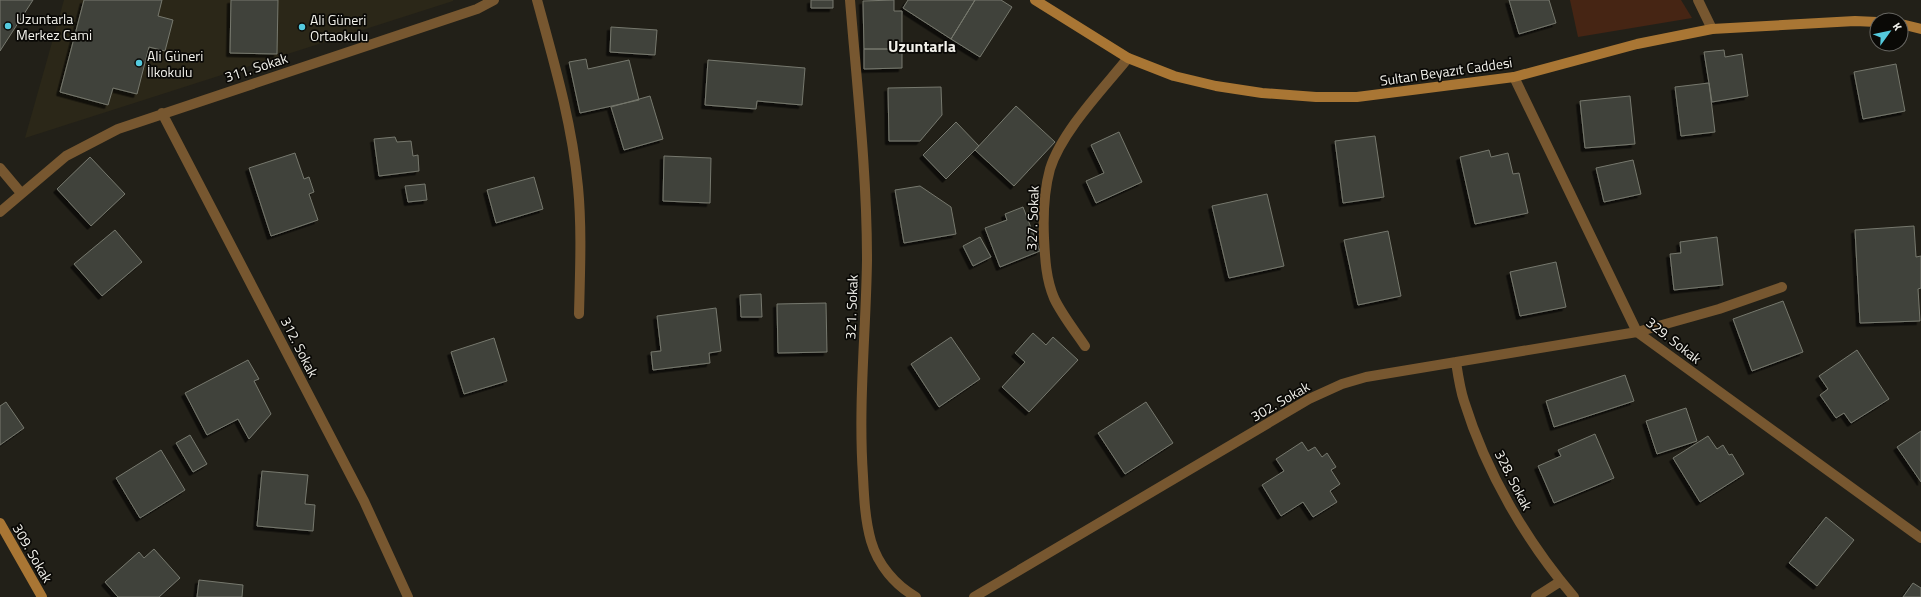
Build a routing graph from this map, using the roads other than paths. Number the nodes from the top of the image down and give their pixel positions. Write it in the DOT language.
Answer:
graph roads {
  1 [pos="494,0"];
  2 [pos="537,0"];
  3 [pos="850,0"];
  4 [pos="1035,0"];
  5 [pos="1698,0"];
  6 [pos="1869,21"];
  7 [pos="1909,26"];
  8 [pos="1712,29"];
  9 [pos="1921,29"];
  10 [pos="1128,58"];
  11 [pos="1514,77"];
  12 [pos="162,113"];
  13 [pos="0,168"];
  14 [pos="21,193"];
  15 [pos="0,212"];
  16 [pos="1782,288"];
  17 [pos="579,314"];
  18 [pos="1637,332"];
  19 [pos="1085,346"];
  20 [pos="1456,362"];
  21 [pos="0,523"];
  22 [pos="1921,538"];
  23 [pos="1561,581"];
  24 [pos="42,597"];
  25 [pos="408,597"];
  26 [pos="916,597"];
  27 [pos="974,597"];
  28 [pos="1536,597"];
  29 [pos="1574,597"];
  1 -- 12 [label="street, 311. Sokak"];
  2 -- 17 [label="street"];
  3 -- 26 [label="street, 321. Sokak"];
  4 -- 10 [label="street, Sultan Beyazıt Caddesi"];
  5 -- 8 [label="street"];
  6 -- 8 [label="street, Sultan Beyazıt Caddesi"];
  7 -- 9 [label="street"];
  8 -- 11 [label="street, Sultan Beyazıt Caddesi"];
  10 -- 11 [label="street, Sultan Beyazıt Caddesi"];
  10 -- 19 [label="street, 327. Sokak"];
  11 -- 18 [label="street, 329. Sokak"];
  12 -- 14 [label="street, 311. Sokak"];
  12 -- 25 [label="street, 312. Sokak"];
  13 -- 14 [label="street"];
  14 -- 15 [label="street, 311. Sokak"];
  16 -- 18 [label="street, 302. Sokak"];
  18 -- 20 [label="street, 302. Sokak"];
  18 -- 22 [label="street, 329. Sokak"];
  20 -- 23 [label="street, 328. Sokak"];
  20 -- 27 [label="street, 302. Sokak"];
  21 -- 24 [label="street, 309. Sokak"];
  23 -- 28 [label="street"];
  23 -- 29 [label="street, 328. Sokak"];
}
